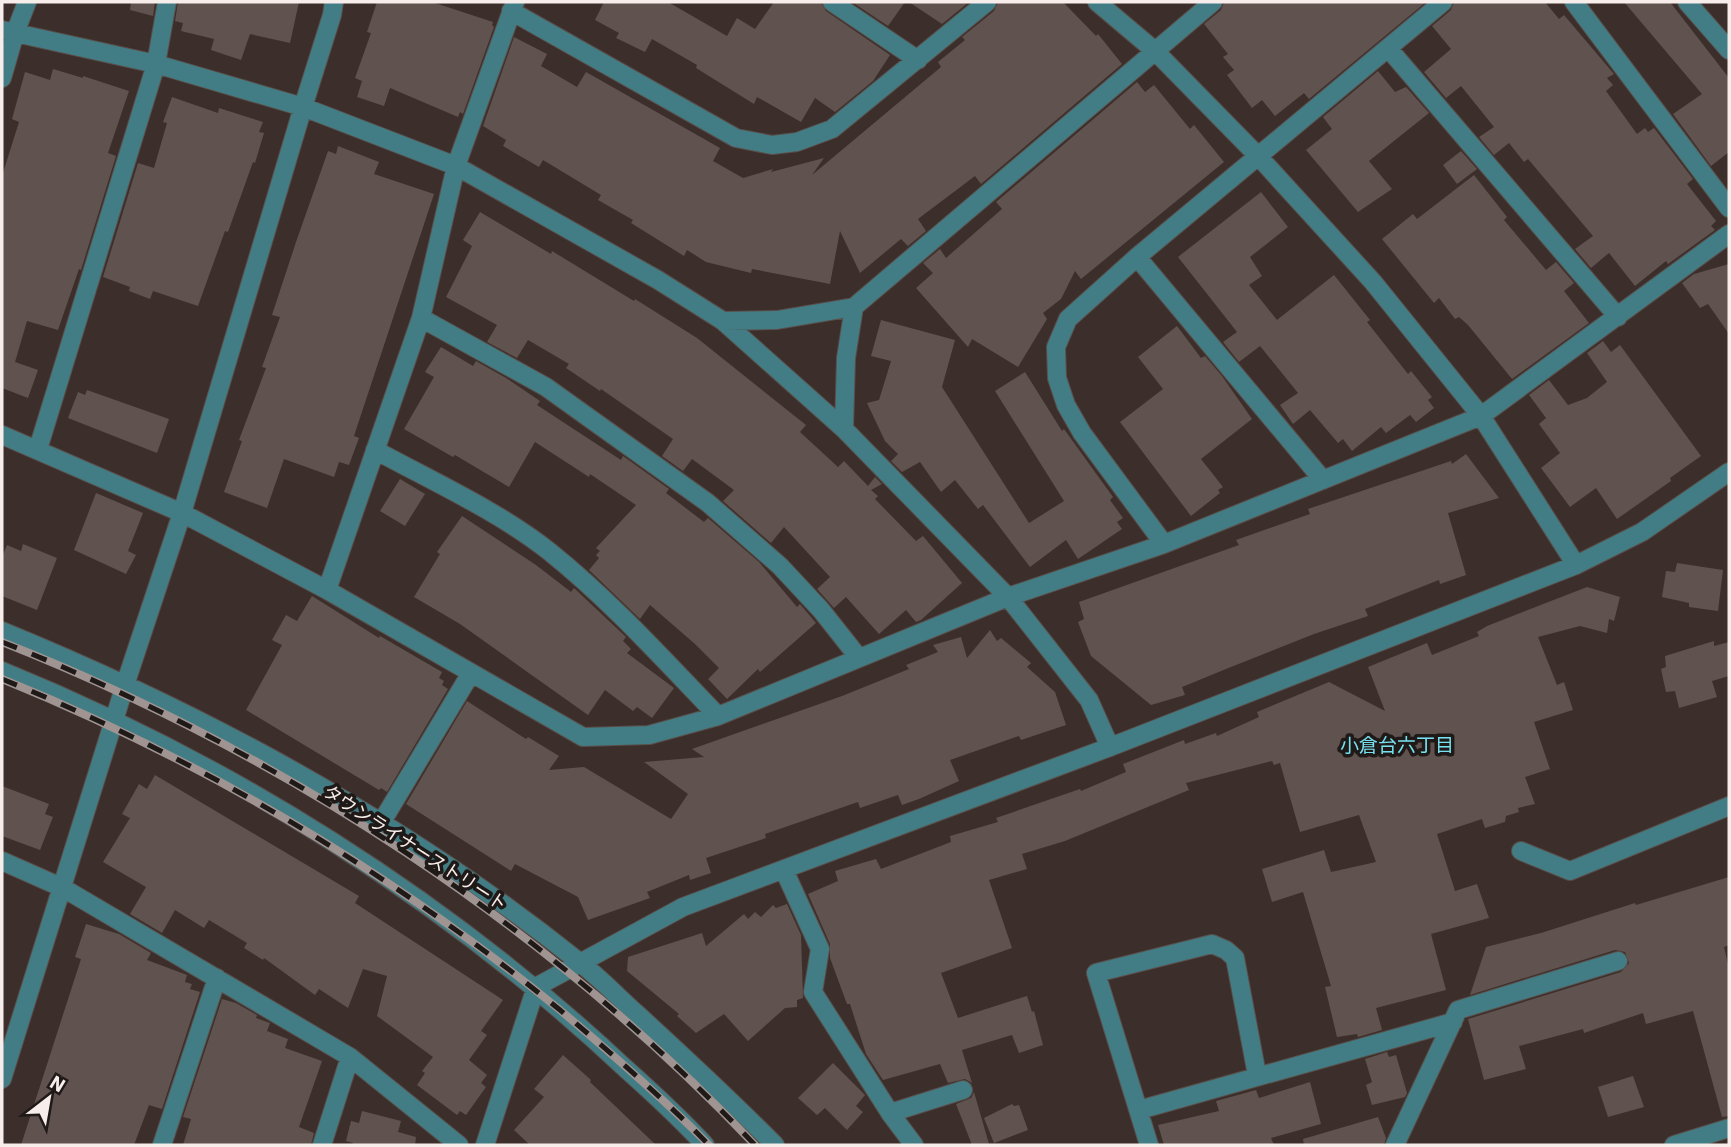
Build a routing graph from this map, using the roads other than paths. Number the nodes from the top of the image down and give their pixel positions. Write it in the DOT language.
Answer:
graph roads {
  1 [pos="27,2"];
  2 [pos="167,2"];
  3 [pos="334,2"];
  4 [pos="832,2"];
  5 [pos="987,2"];
  6 [pos="1097,2"];
  7 [pos="1213,2"];
  8 [pos="1443,2"];
  9 [pos="1574,2"];
  10 [pos="1687,2"];
  11 [pos="513,7"];
  12 [pos="8,32"];
  13 [pos="1388,48"];
  14 [pos="1729,50"];
  15 [pos="1155,51"];
  16 [pos="918,60"];
  17 [pos="156,64"];
  18 [pos="2,78"];
  19 [pos="303,107"];
  20 [pos="1259,157"];
  21 [pos="456,166"];
  22 [pos="1729,208"];
  23 [pos="1729,234"];
  24 [pos="1137,257"];
  25 [pos="854,307"];
  26 [pos="1618,317"];
  27 [pos="421,318"];
  28 [pos="723,321"];
  29 [pos="1481,416"];
  30 [pos="844,429"];
  31 [pos="2,435"];
  32 [pos="38,449"];
  33 [pos="375,450"];
  34 [pos="1729,472"];
  35 [pos="1323,480"];
  36 [pos="182,513"];
  37 [pos="1164,544"];
  38 [pos="1576,565"];
  39 [pos="327,590"];
  40 [pos="1008,597"];
  41 [pos="2,631"];
  42 [pos="859,658"];
  43 [pos="2,671"];
  44 [pos="471,673"];
  45 [pos="125,685"];
  46 [pos="718,716"];
  47 [pos="115,721"];
  48 [pos="1110,747"];
  49 [pos="1729,806"];
  50 [pos="381,823"];
  51 [pos="1521,851"];
  52 [pos="2,861"];
  53 [pos="784,870"];
  54 [pos="63,888"];
  55 [pos="1618,961"];
  56 [pos="581,963"];
  57 [pos="217,978"];
  58 [pos="536,988"];
  59 [pos="1453,1022"];
  60 [pos="350,1057"];
  61 [pos="1257,1075"];
  62 [pos="2,1079"];
  63 [pos="963,1090"];
  64 [pos="1139,1110"];
  65 [pos="890,1113"];
  66 [pos="1729,1128"];
  67 [pos="162,1145"];
  68 [pos="322,1145"];
  69 [pos="459,1145"];
  70 [pos="485,1145"];
  71 [pos="705,1145"];
  72 [pos="775,1145"];
  73 [pos="915,1145"];
  74 [pos="1149,1145"];
  75 [pos="1395,1145"];
  76 [pos="1674,1145"];
  1 -- 12 [label="street"];
  2 -- 17 [label="street"];
  3 -- 19 [label="street"];
  4 -- 16 [label="street"];
  5 -- 16 [label="street"];
  6 -- 15 [label="street"];
  7 -- 15 [label="street"];
  8 -- 13 [label="street"];
  9 -- 22 [label="street"];
  10 -- 14 [label="street"];
  11 -- 16 [label="street"];
  11 -- 21 [label="street"];
  12 -- 17 [label="street"];
  12 -- 18 [label="street"];
  13 -- 20 [label="street"];
  13 -- 26 [label="street"];
  15 -- 20 [label="street"];
  15 -- 25 [label="street"];
  17 -- 19 [label="street"];
  17 -- 32 [label="street"];
  19 -- 21 [label="street"];
  19 -- 36 [label="street"];
  20 -- 24 [label="street"];
  20 -- 29 [label="street"];
  21 -- 27 [label="street"];
  21 -- 28 [label="street"];
  23 -- 26 [label="street"];
  24 -- 35 [label="street"];
  24 -- 37 [label="street"];
  25 -- 28 [label="street"];
  25 -- 30 [label="street"];
  26 -- 29 [label="street"];
  27 -- 33 [label="street"];
  27 -- 42 [label="street"];
  28 -- 30 [label="street"];
  29 -- 35 [label="street"];
  29 -- 38 [label="street"];
  30 -- 40 [label="street"];
  31 -- 32 [label="street"];
  32 -- 36 [label="street"];
  33 -- 39 [label="street"];
  33 -- 46 [label="street"];
  34 -- 38 [label="street"];
  35 -- 37 [label="street"];
  36 -- 39 [label="street"];
  36 -- 45 [label="street"];
  37 -- 40 [label="street"];
  38 -- 48 [label="street"];
  39 -- 44 [label="street"];
  40 -- 42 [label="street"];
  40 -- 48 [label="street"];
  41 -- 45 [label="street, タウンライナーストリート"];
  42 -- 46 [label="street"];
  43 -- 47 [label="street"];
  44 -- 46 [label="street"];
  44 -- 50 [label="street"];
  45 -- 47 [label="street"];
  45 -- 50 [label="street, タウンライナーストリート"];
  47 -- 54 [label="street"];
  47 -- 58 [label="street"];
  48 -- 53 [label="street"];
  49 -- 51 [label="street"];
  50 -- 56 [label="street, タウンライナーストリート"];
  52 -- 54 [label="street"];
  53 -- 56 [label="street"];
  53 -- 65 [label="street"];
  54 -- 57 [label="street"];
  54 -- 62 [label="street"];
  55 -- 59 [label="street"];
  56 -- 58 [label="street"];
  56 -- 72 [label="street, タウンライナーストリート"];
  57 -- 60 [label="street"];
  57 -- 67 [label="street"];
  58 -- 70 [label="street"];
  58 -- 71 [label="street"];
  59 -- 61 [label="street"];
  59 -- 75 [label="street"];
  60 -- 68 [label="street"];
  60 -- 69 [label="street"];
  61 -- 64 [label="street"];
  61 -- 64 [label="street"];
  63 -- 65 [label="street"];
  64 -- 74 [label="street"];
  65 -- 73 [label="street"];
  66 -- 76 [label="street"];
}
